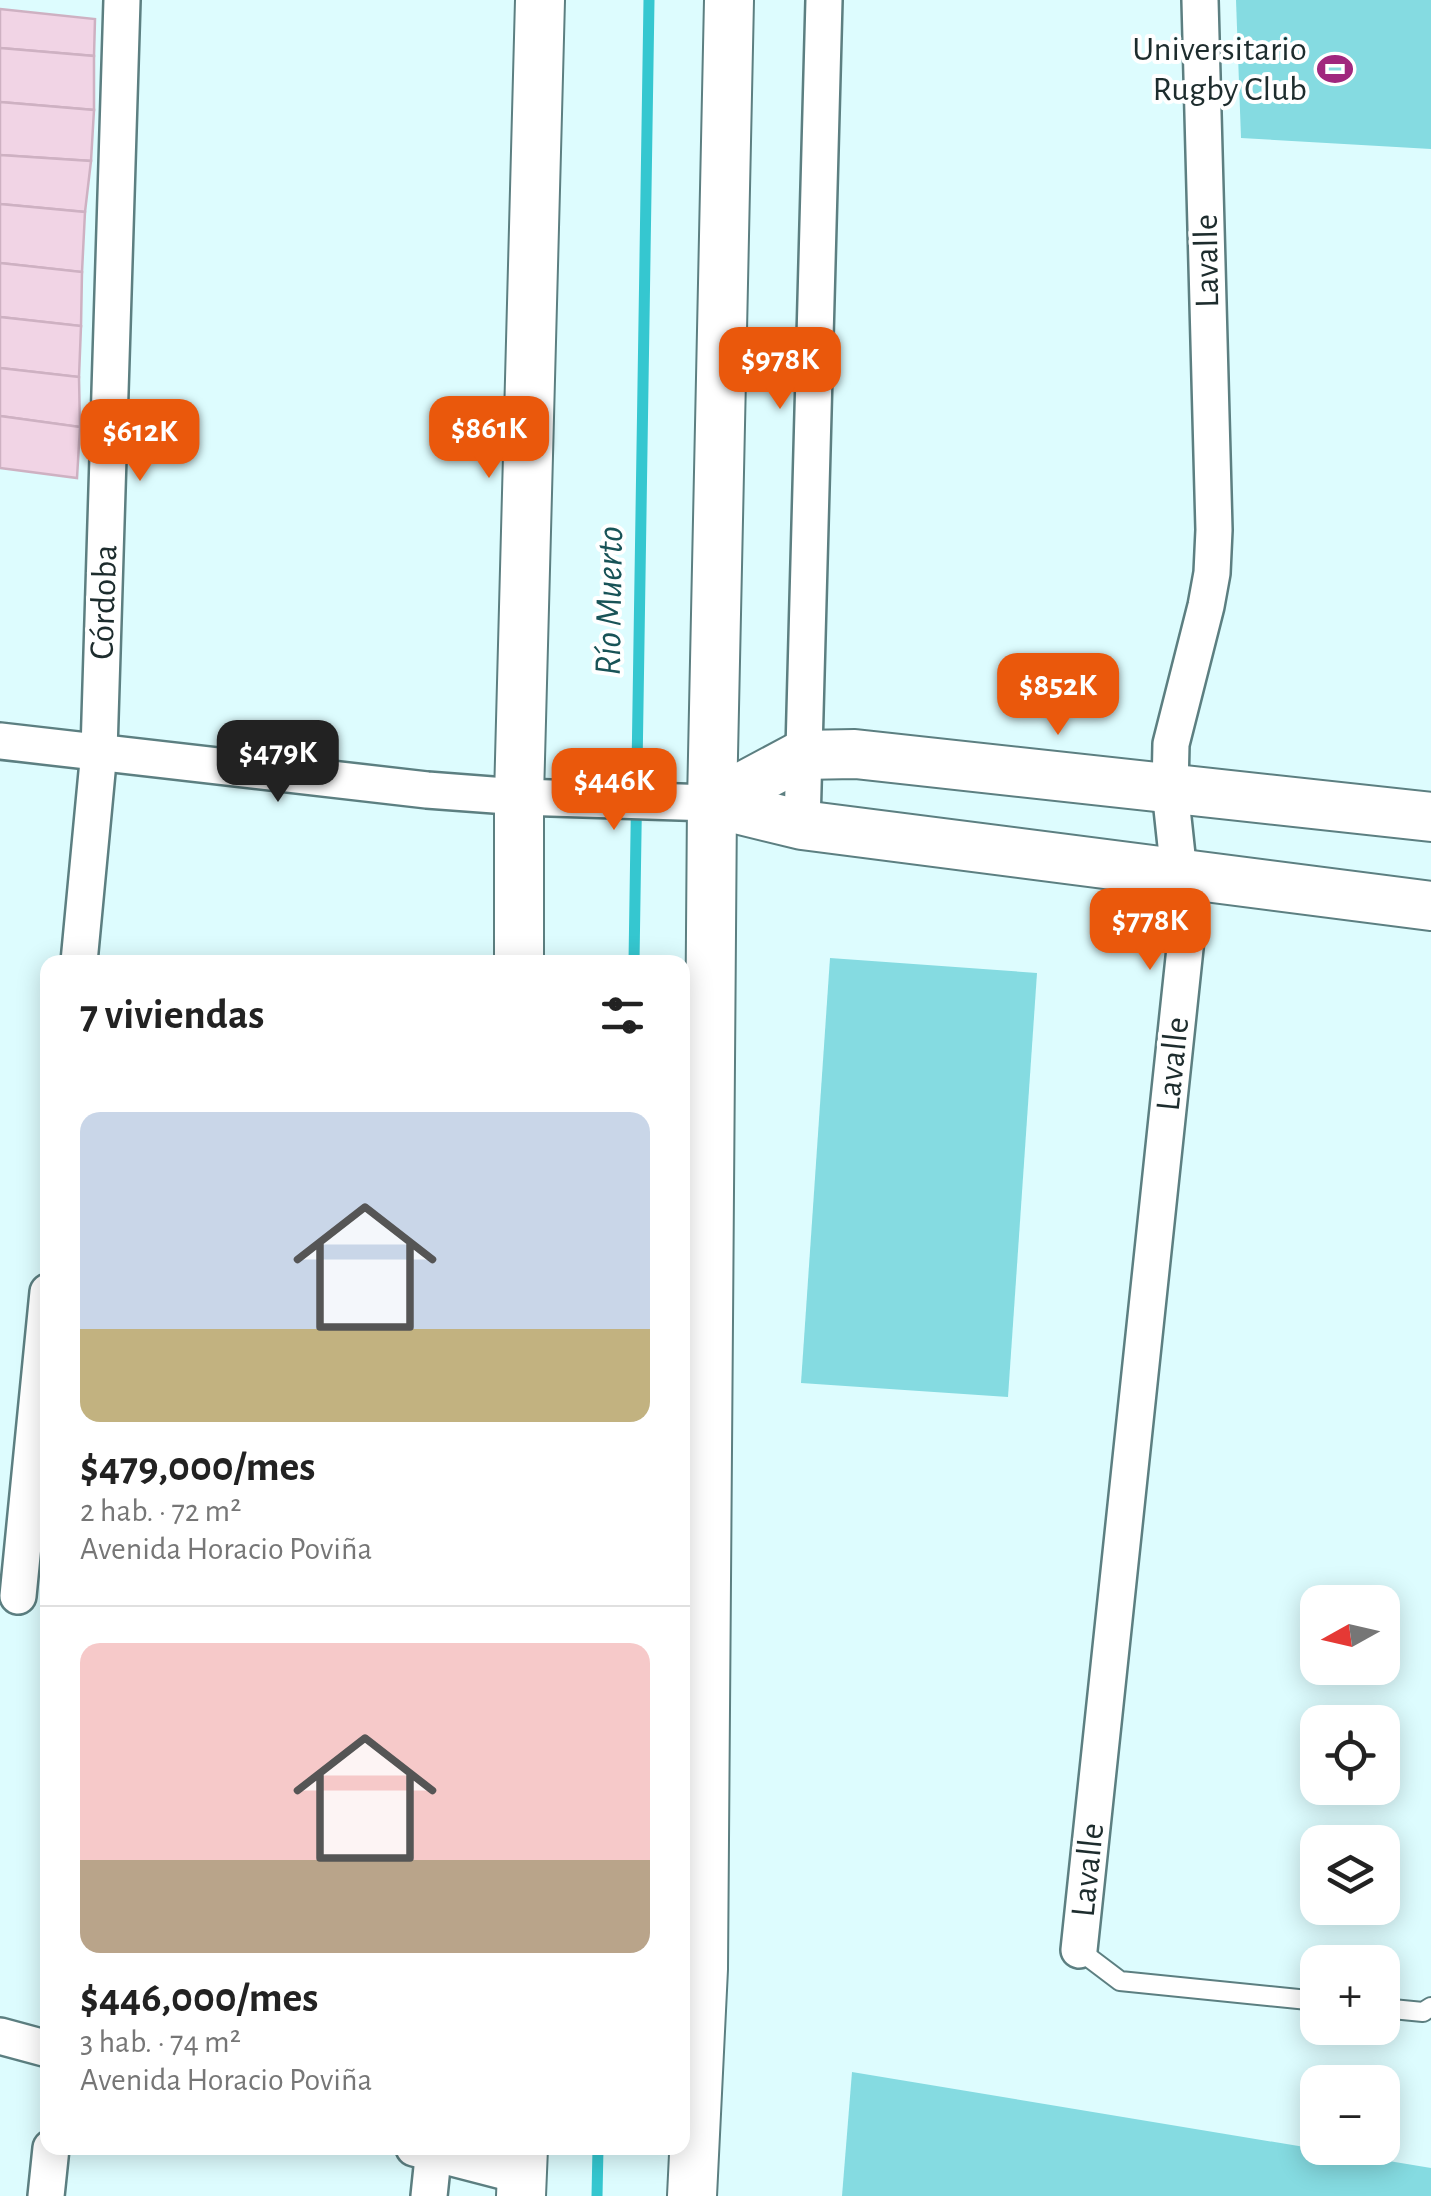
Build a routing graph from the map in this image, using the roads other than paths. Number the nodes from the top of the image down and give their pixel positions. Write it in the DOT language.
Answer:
graph roads {
  1 [pos="122,0"];
  2 [pos="540,0"];
  3 [pos="729,0"];
  4 [pos="824,0"];
  5 [pos="1200,0"];
  6 [pos="0,741"];
  7 [pos="99,752"];
  8 [pos="802,754"];
  9 [pos="1170,790"];
  10 [pos="540,798"];
  11 [pos="691,802"];
  12 [pos="1431,817"];
  13 [pos="802,825"];
  14 [pos="1181,874"];
  15 [pos="1431,906"];
  16 [pos="80,955"];
  17 [pos="520,955"];
  18 [pos="40,1386"];
  19 [pos="22,1597"];
  20 [pos="1079,1950"];
  21 [pos="1300,1999"];
  22 [pos="1431,2008"];
  23 [pos="1400,2010"];
  24 [pos="0,2036"];
  25 [pos="40,2047"];
  26 [pos="50,2155"];
  27 [pos="427,2155"];
  28 [pos="451,2155"];
  29 [pos="522,2173"];
  30 [pos="46,2196"];
  31 [pos="429,2196"];
  32 [pos="692,2196"];
  1 -- 7 [label="street, Córdoba"];
  2 -- 10 [label="main road"];
  3 -- 11 [label="main road"];
  4 -- 8 [label="street"];
  5 -- 9 [label="street, Lavalle"];
  6 -- 7 [label="street"];
  7 -- 10 [label="street"];
  7 -- 16 [label="street, Córdoba"];
  8 -- 9 [label="main road"];
  8 -- 11 [label="main road"];
  8 -- 13 [label="street"];
  9 -- 12 [label="main road"];
  9 -- 14 [label="street, Lavalle"];
  10 -- 11 [label="street"];
  10 -- 17 [label="main road"];
  11 -- 13 [label="main road"];
  11 -- 32 [label="main road"];
  13 -- 14 [label="main road"];
  14 -- 15 [label="main road"];
  14 -- 20 [label="street, Lavalle"];
  18 -- 19 [label="street"];
  20 -- 21 [label="lane"];
  22 -- 23 [label="lane"];
  24 -- 25 [label="street"];
  26 -- 30 [label="street"];
  27 -- 31 [label="street"];
  28 -- 29 [label="street"];
}
